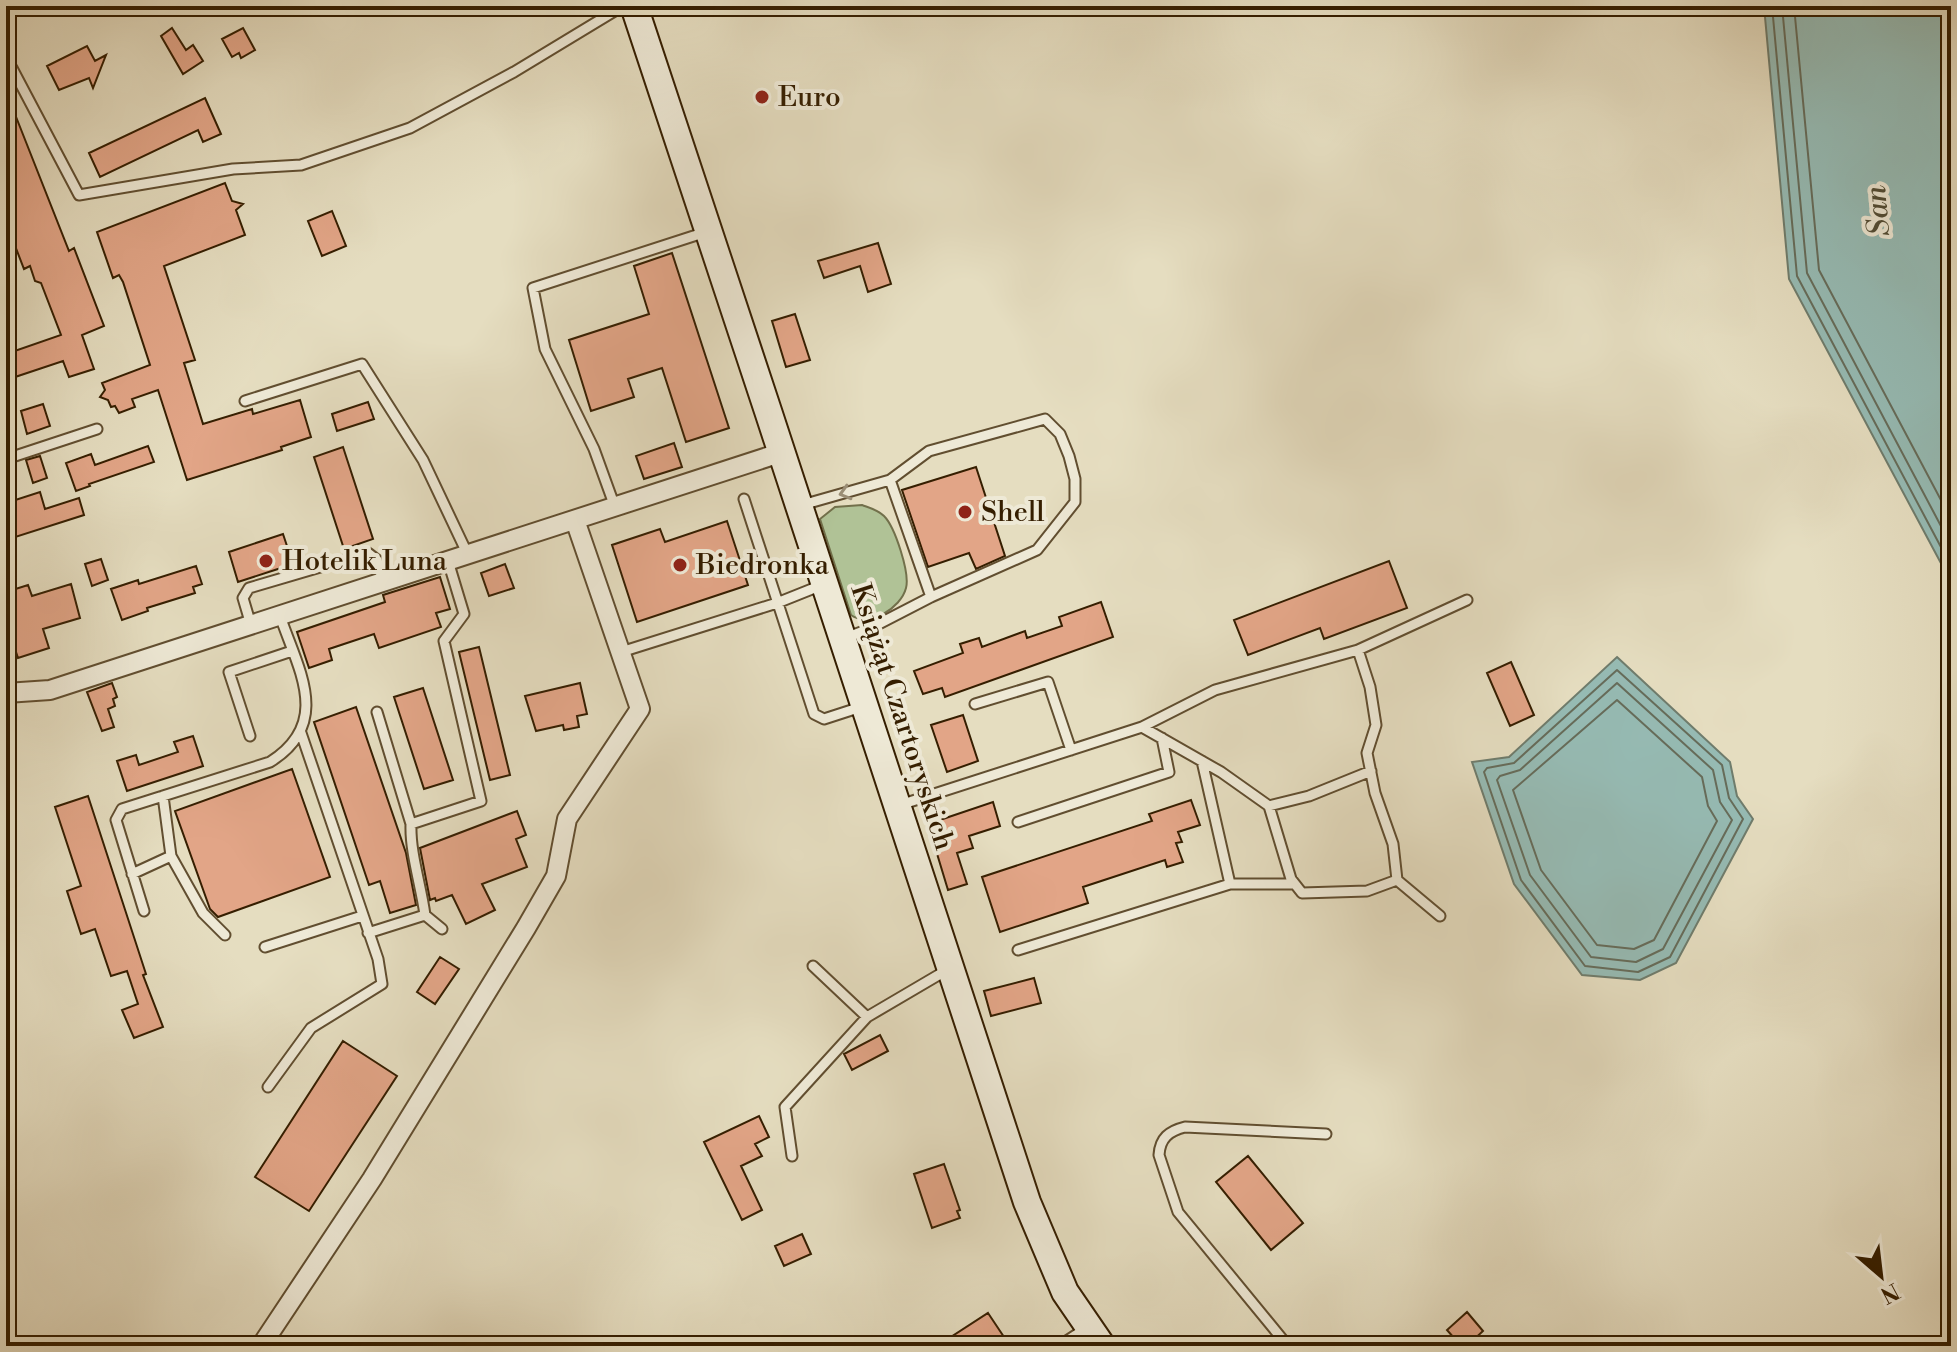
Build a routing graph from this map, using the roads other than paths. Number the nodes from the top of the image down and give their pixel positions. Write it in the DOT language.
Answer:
graph roads {
  1 [pos="623,6"];
  2 [pos="634,6"];
  3 [pos="6,69"];
  4 [pos="709,231"];
  5 [pos="245,401"];
  6 [pos="97,429"];
  7 [pos="783,452"];
  8 [pos="6,459"];
  9 [pos="890,480"];
  10 [pos="744,499"];
  11 [pos="800,505"];
  12 [pos="615,507"];
  13 [pos="575,520"];
  14 [pos="468,555"];
  15 [pos="448,561"];
  16 [pos="383,582"];
  17 [pos="825,584"];
  18 [pos="931,597"];
  19 [pos="1467,600"];
  20 [pos="777,603"];
  21 [pos="280,616"];
  22 [pos="251,625"];
  23 [pos="842,640"];
  24 [pos="1358,650"];
  25 [pos="292,651"];
  26 [pos="621,652"];
  27 [pos="6,694"];
  28 [pos="975,704"];
  29 [pos="864,706"];
  30 [pos="377,712"];
  31 [pos="1142,727"];
  32 [pos="301,733"];
  33 [pos="250,736"];
  34 [pos="1162,738"];
  35 [pos="1071,750"];
  36 [pos="1202,761"];
  37 [pos="1371,771"];
  38 [pos="163,796"];
  39 [pos="897,806"];
  40 [pos="1269,806"];
  41 [pos="1018,822"];
  42 [pos="411,824"];
  43 [pos="171,856"];
  44 [pos="132,874"];
  45 [pos="1397,880"];
  46 [pos="1230,884"];
  47 [pos="1294,884"];
  48 [pos="144,911"];
  49 [pos="425,915"];
  50 [pos="362,916"];
  51 [pos="1440,916"];
  52 [pos="442,929"];
  53 [pos="368,933"];
  54 [pos="225,935"];
  55 [pos="265,947"];
  56 [pos="1018,950"];
  57 [pos="813,966"];
  58 [pos="950,968"];
  59 [pos="867,1017"];
  60 [pos="268,1087"];
  61 [pos="1326,1134"];
  62 [pos="792,1156"];
  63 [pos="1095,1336"];
  64 [pos="261,1346"];
  65 [pos="1059,1346"];
  66 [pos="1288,1346"];
  1 -- 3 [label="lane"];
  2 -- 4 [label="main road, Książąt Czartoryskich"];
  4 -- 7 [label="main road, Książąt Czartoryskich"];
  4 -- 12 [label="lane"];
  5 -- 14 [label="lane"];
  6 -- 8 [label="lane"];
  7 -- 11 [label="main road, Książąt Czartoryskich"];
  7 -- 12 [label="street"];
  9 -- 11 [label="lane, one-way"];
  9 -- 18 [label="lane"];
  9 -- 18 [label="lane"];
  10 -- 20 [label="lane"];
  11 -- 17 [label="main road, Książąt Czartoryskich"];
  12 -- 13 [label="street"];
  13 -- 14 [label="street"];
  13 -- 26 [label="street"];
  14 -- 15 [label="street"];
  15 -- 16 [label="street"];
  15 -- 42 [label="lane"];
  16 -- 21 [label="street"];
  16 -- 22 [label="lane"];
  17 -- 20 [label="lane"];
  17 -- 23 [label="main road, Książąt Czartoryskich"];
  18 -- 23 [label="lane"];
  19 -- 24 [label="lane"];
  20 -- 26 [label="lane"];
  20 -- 29 [label="lane"];
  21 -- 22 [label="street"];
  21 -- 25 [label="lane"];
  22 -- 27 [label="street"];
  23 -- 29 [label="main road, Książąt Czartoryskich"];
  24 -- 31 [label="lane"];
  24 -- 37 [label="lane"];
  25 -- 32 [label="lane"];
  25 -- 33 [label="lane"];
  26 -- 64 [label="street"];
  28 -- 35 [label="lane"];
  29 -- 39 [label="main road, Książąt Czartoryskich"];
  30 -- 42 [label="lane"];
  31 -- 34 [label="lane"];
  31 -- 35 [label="lane"];
  32 -- 38 [label="lane"];
  32 -- 50 [label="lane"];
  34 -- 36 [label="lane"];
  34 -- 41 [label="lane"];
  35 -- 39 [label="lane"];
  36 -- 40 [label="lane"];
  36 -- 46 [label="lane"];
  37 -- 40 [label="lane"];
  37 -- 45 [label="lane"];
  38 -- 43 [label="lane"];
  38 -- 44 [label="lane"];
  39 -- 58 [label="main road, Książąt Czartoryskich"];
  40 -- 47 [label="lane"];
  42 -- 49 [label="lane"];
  43 -- 44 [label="lane"];
  43 -- 54 [label="lane"];
  44 -- 48 [label="lane"];
  45 -- 47 [label="lane"];
  45 -- 51 [label="lane"];
  46 -- 47 [label="lane"];
  46 -- 56 [label="lane"];
  49 -- 52 [label="lane"];
  49 -- 53 [label="lane"];
  50 -- 53 [label="lane"];
  50 -- 55 [label="lane"];
  53 -- 60 [label="lane"];
  57 -- 59 [label="lane"];
  58 -- 59 [label="lane"];
  58 -- 63 [label="main road, Książąt Czartoryskich"];
  59 -- 62 [label="lane"];
  61 -- 66 [label="lane"];
  63 -- 65 [label="lane"];
}
